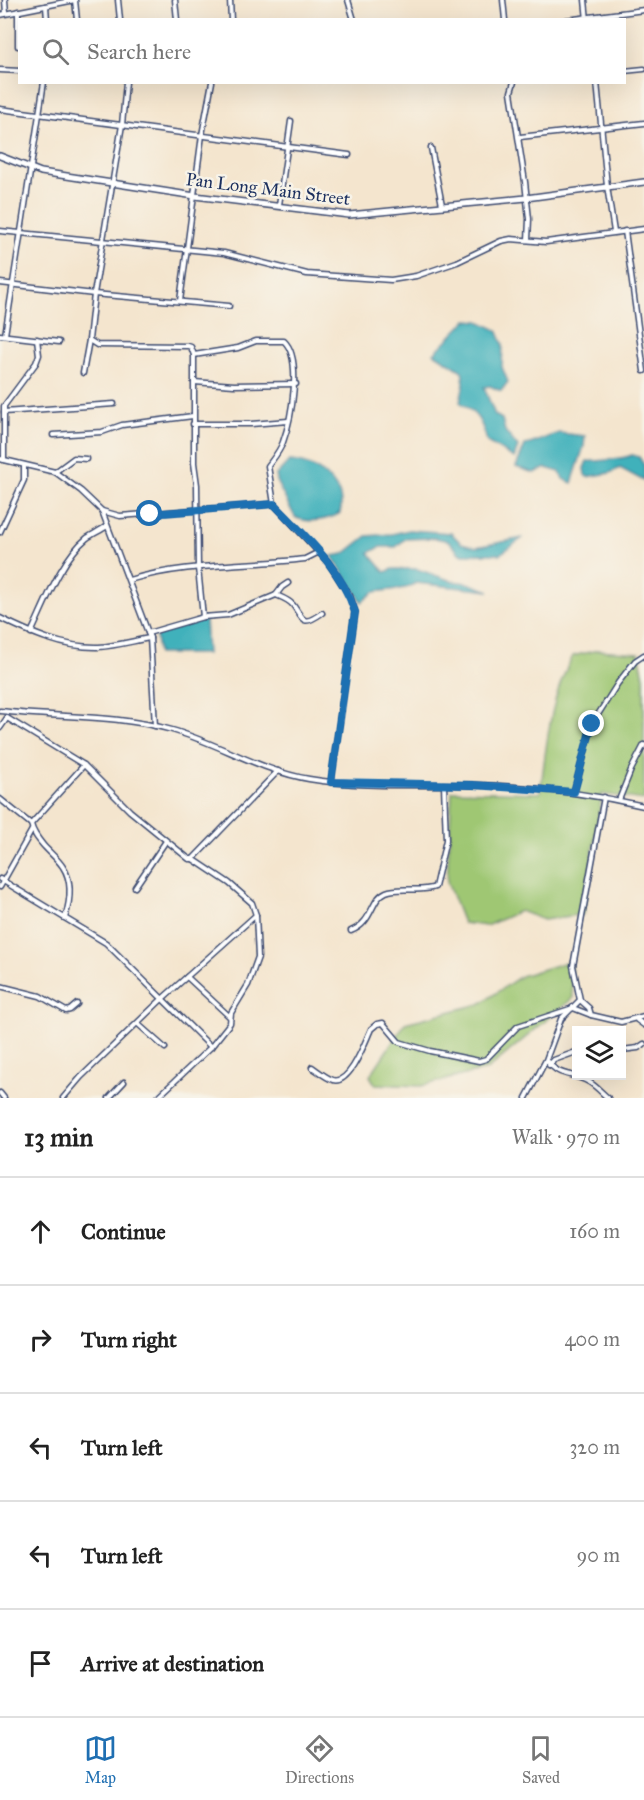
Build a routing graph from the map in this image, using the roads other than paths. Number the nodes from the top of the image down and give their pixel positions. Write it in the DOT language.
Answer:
graph roads {
  1 [pos="5,0"];
  2 [pos="118,0"];
  3 [pos="175,0"];
  4 [pos="230,0"];
  5 [pos="348,0"];
  6 [pos="503,0"];
  7 [pos="585,0"];
  8 [pos="46,6"];
  9 [pos="644,10"];
  10 [pos="18,11"];
  11 [pos="6,13"];
  12 [pos="0,15"];
  13 [pos="47,18"];
  14 [pos="77,18"];
  15 [pos="120,18"];
  16 [pos="177,18"];
  17 [pos="231,18"];
  18 [pos="354,18"];
  19 [pos="505,18"];
  20 [pos="587,18"];
  21 [pos="18,46"];
  22 [pos="644,69"];
  23 [pos="0,70"];
  24 [pos="626,70"];
  25 [pos="18,71"];
  26 [pos="44,84"];
  27 [pos="126,84"];
  28 [pos="212,84"];
  29 [pos="514,84"];
  30 [pos="597,84"];
  31 [pos="0,109"];
  32 [pos="39,114"];
  33 [pos="291,121"];
  34 [pos="644,123"];
  35 [pos="122,125"];
  36 [pos="602,129"];
  37 [pos="202,135"];
  38 [pos="520,137"];
  39 [pos="287,147"];
  40 [pos="431,148"];
  41 [pos="349,155"];
  42 [pos="0,156"];
  43 [pos="30,169"];
  44 [pos="644,182"];
  45 [pos="112,184"];
  46 [pos="607,186"];
  47 [pos="195,196"];
  48 [pos="526,198"];
  49 [pos="279,205"];
  50 [pos="442,205"];
  51 [pos="644,229"];
  52 [pos="0,231"];
  53 [pos="625,231"];
  54 [pos="614,232"];
  55 [pos="21,233"];
  56 [pos="528,240"];
  57 [pos="104,241"];
  58 [pos="187,250"];
  59 [pos="0,283"];
  60 [pos="14,284"];
  61 [pos="94,294"];
  62 [pos="180,301"];
  63 [pos="229,306"];
  64 [pos="2,335"];
  65 [pos="37,339"];
  66 [pos="88,340"];
  67 [pos="59,342"];
  68 [pos="194,356"];
  69 [pos="644,371"];
  70 [pos="82,373"];
  71 [pos="194,382"];
  72 [pos="296,384"];
  73 [pos="114,404"];
  74 [pos="4,412"];
  75 [pos="192,416"];
  76 [pos="288,421"];
  77 [pos="193,424"];
  78 [pos="53,435"];
  79 [pos="2,459"];
  80 [pos="86,459"];
  81 [pos="24,465"];
  82 [pos="54,472"];
  83 [pos="274,504"];
  84 [pos="198,510"];
  85 [pos="102,511"];
  86 [pos="107,526"];
  87 [pos="0,532"];
  88 [pos="319,552"];
  89 [pos="198,568"];
  90 [pos="129,580"];
  91 [pos="288,583"];
  92 [pos="276,595"];
  93 [pos="322,613"];
  94 [pos="203,617"];
  95 [pos="0,618"];
  96 [pos="31,633"];
  97 [pos="149,635"];
  98 [pos="644,655"];
  99 [pos="0,711"];
  100 [pos="11,713"];
  101 [pos="8,718"];
  102 [pos="155,726"];
  103 [pos="0,728"];
  104 [pos="644,745"];
  105 [pos="84,765"];
  106 [pos="278,771"];
  107 [pos="331,782"];
  108 [pos="444,785"];
  109 [pos="574,792"];
  110 [pos="604,798"];
  111 [pos="0,799"];
  112 [pos="620,800"];
  113 [pos="644,806"];
  114 [pos="32,827"];
  115 [pos="166,841"];
  116 [pos="194,859"];
  117 [pos="2,880"];
  118 [pos="0,887"];
  119 [pos="135,887"];
  120 [pos="256,915"];
  121 [pos="65,918"];
  122 [pos="351,931"];
  123 [pos="187,977"];
  124 [pos="0,986"];
  125 [pos="162,999"];
  126 [pos="580,1000"];
  127 [pos="77,1004"];
  128 [pos="573,1008"];
  129 [pos="591,1015"];
  130 [pos="644,1016"];
  131 [pos="230,1017"];
  132 [pos="636,1019"];
  133 [pos="138,1024"];
  134 [pos="644,1025"];
  135 [pos="644,1044"];
  136 [pos="211,1047"];
  137 [pos="165,1048"];
  138 [pos="626,1049"];
  139 [pos="572,1053"];
  140 [pos="546,1060"];
  141 [pos="549,1065"];
  142 [pos="312,1067"];
  143 [pos="124,1082"];
  144 [pos="0,1093"];
  145 [pos="4,1098"];
  146 [pos="63,1098"];
  147 [pos="109,1098"];
  148 [pos="158,1098"];
  149 [pos="526,1098"];
  150 [pos="608,1098"];
  1 -- 11 [label="street"];
  2 -- 15 [label="street"];
  3 -- 16 [label="street"];
  4 -- 17 [label="street"];
  5 -- 18 [label="street"];
  6 -- 19 [label="street"];
  7 -- 20 [label="street"];
  8 -- 10 [label="street"];
  8 -- 13 [label="street"];
  8 -- 14 [label="street"];
  9 -- 20 [label="street"];
  10 -- 11 [label="street"];
  10 -- 21 [label="street"];
  11 -- 12 [label="street"];
  22 -- 24 [label="street"];
  23 -- 25 [label="street"];
  26 -- 32 [label="street"];
  27 -- 35 [label="street"];
  28 -- 37 [label="street"];
  29 -- 38 [label="street"];
  30 -- 36 [label="street"];
  31 -- 32 [label="street"];
  32 -- 35 [label="street"];
  32 -- 43 [label="street"];
  33 -- 39 [label="street"];
  34 -- 36 [label="street"];
  35 -- 37 [label="street"];
  35 -- 45 [label="street"];
  36 -- 38 [label="street"];
  36 -- 46 [label="street"];
  37 -- 39 [label="street"];
  37 -- 47 [label="street"];
  38 -- 48 [label="street"];
  39 -- 41 [label="street"];
  39 -- 49 [label="street"];
  40 -- 50 [label="street"];
  42 -- 43 [label="street, Pan Long Main Street"];
  43 -- 45 [label="street, Pan Long Main Street"];
  43 -- 55 [label="street"];
  44 -- 46 [label="street, Pan Long Main Street"];
  45 -- 47 [label="street, Pan Long Main Street"];
  45 -- 57 [label="street"];
  46 -- 48 [label="street, Pan Long Main Street"];
  46 -- 54 [label="street"];
  47 -- 49 [label="street, Pan Long Main Street"];
  47 -- 58 [label="street"];
  48 -- 50 [label="street, Pan Long Main Street"];
  48 -- 56 [label="street"];
  49 -- 50 [label="street, Pan Long Main Street"];
  51 -- 53 [label="street"];
  52 -- 55 [label="street"];
  53 -- 54 [label="street"];
  53 -- 69 [label="street"];
  54 -- 56 [label="street"];
  55 -- 57 [label="street"];
  55 -- 60 [label="street"];
  56 -- 58 [label="street"];
  57 -- 58 [label="street"];
  57 -- 61 [label="street"];
  58 -- 62 [label="street"];
  59 -- 60 [label="street"];
  60 -- 61 [label="street"];
  60 -- 64 [label="street"];
  61 -- 62 [label="street"];
  61 -- 66 [label="street"];
  62 -- 63 [label="street"];
  64 -- 65 [label="street"];
  65 -- 67 [label="street"];
  65 -- 74 [label="street"];
  66 -- 68 [label="street"];
  66 -- 70 [label="street"];
  68 -- 71 [label="street"];
  68 -- 72 [label="street"];
  71 -- 72 [label="street"];
  71 -- 75 [label="street"];
  72 -- 76 [label="street"];
  73 -- 74 [label="street"];
  74 -- 79 [label="street"];
  75 -- 77 [label="street"];
  75 -- 78 [label="street"];
  76 -- 77 [label="street"];
  76 -- 83 [label="street"];
  77 -- 84 [label="street"];
  79 -- 81 [label="street"];
  80 -- 82 [label="street"];
  81 -- 82 [label="street"];
  81 -- 87 [label="street"];
  82 -- 85 [label="street"];
  83 -- 84 [label="street"];
  83 -- 88 [label="street"];
  84 -- 85 [label="street"];
  84 -- 89 [label="street"];
  85 -- 86 [label="street"];
  86 -- 90 [label="street"];
  86 -- 96 [label="street"];
  88 -- 89 [label="street"];
  88 -- 107 [label="street"];
  89 -- 90 [label="street"];
  89 -- 94 [label="street"];
  90 -- 97 [label="street"];
  91 -- 92 [label="street"];
  92 -- 93 [label="street"];
  92 -- 94 [label="street"];
  94 -- 97 [label="street"];
  95 -- 96 [label="street"];
  96 -- 97 [label="street"];
  97 -- 102 [label="street"];
  98 -- 109 [label="street"];
  99 -- 100 [label="street"];
  100 -- 101 [label="street"];
  100 -- 102 [label="street"];
  101 -- 103 [label="street"];
  101 -- 105 [label="street"];
  102 -- 106 [label="street"];
  104 -- 112 [label="street"];
  105 -- 114 [label="street"];
  105 -- 115 [label="street"];
  106 -- 107 [label="street"];
  106 -- 116 [label="street"];
  107 -- 108 [label="street"];
  108 -- 109 [label="street"];
  108 -- 122 [label="street"];
  109 -- 110 [label="street"];
  110 -- 112 [label="street"];
  110 -- 126 [label="street"];
  111 -- 114 [label="street"];
  112 -- 113 [label="street"];
  114 -- 117 [label="street"];
  114 -- 121 [label="street"];
  115 -- 116 [label="street"];
  115 -- 119 [label="street"];
  116 -- 120 [label="street"];
  117 -- 118 [label="street"];
  117 -- 121 [label="street"];
  120 -- 123 [label="street"];
  120 -- 131 [label="street"];
  121 -- 125 [label="street"];
  123 -- 125 [label="street"];
  123 -- 131 [label="street"];
  124 -- 127 [label="street"];
  125 -- 133 [label="street"];
  125 -- 136 [label="street"];
  126 -- 128 [label="street"];
  126 -- 129 [label="street"];
  128 -- 129 [label="street"];
  128 -- 140 [label="street"];
  128 -- 142 [label="street"];
  129 -- 132 [label="street"];
  130 -- 132 [label="street"];
  131 -- 136 [label="street"];
  132 -- 134 [label="street"];
  133 -- 137 [label="street"];
  133 -- 146 [label="street"];
  135 -- 138 [label="street"];
  136 -- 148 [label="street"];
  139 -- 141 [label="street"];
  140 -- 141 [label="street"];
  140 -- 149 [label="street"];
  141 -- 150 [label="street"];
  143 -- 147 [label="street"];
  144 -- 145 [label="street"];
}
